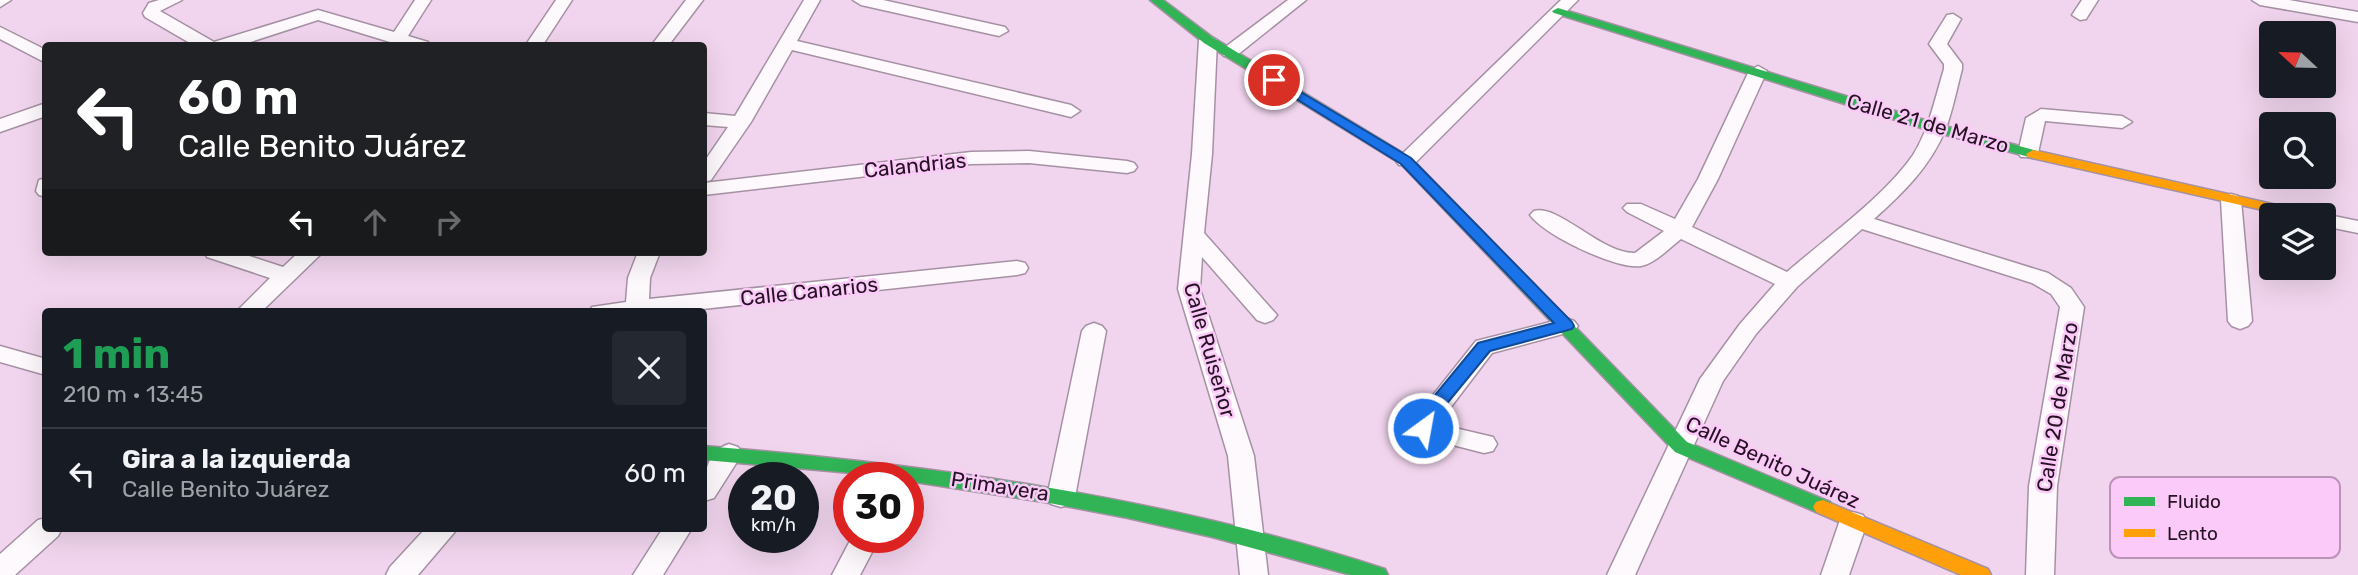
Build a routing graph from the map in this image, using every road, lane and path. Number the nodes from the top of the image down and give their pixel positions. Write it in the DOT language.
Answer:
graph roads {
  1 [pos="174,0"];
  2 [pos="424,0"];
  3 [pos="564,0"];
  4 [pos="695,0"];
  5 [pos="812,0"];
  6 [pos="861,0"];
  7 [pos="1156,0"];
  8 [pos="1270,0"];
  9 [pos="2090,0"];
  10 [pos="2260,0"];
  11 [pos="1292,5"];
  12 [pos="1564,6"];
  13 [pos="313,15"];
  14 [pos="2080,15"];
  15 [pos="2358,17"];
  16 [pos="1953,19"];
  17 [pos="999,31"];
  18 [pos="2,35"];
  19 [pos="1209,40"];
  20 [pos="202,42"];
  21 [pos="230,42"];
  22 [pos="392,42"];
  23 [pos="395,42"];
  24 [pos="536,42"];
  25 [pos="662,42"];
  26 [pos="787,44"];
  27 [pos="1230,52"];
  28 [pos="42,56"];
  29 [pos="1758,71"];
  30 [pos="42,110"];
  31 [pos="1071,111"];
  32 [pos="707,119"];
  33 [pos="741,122"];
  34 [pos="2122,122"];
  35 [pos="0,126"];
  36 [pos="1937,128"];
  37 [pos="2028,153"];
  38 [pos="1406,161"];
  39 [pos="1127,167"];
  40 [pos="707,172"];
  41 [pos="707,189"];
  42 [pos="2231,200"];
  43 [pos="2259,206"];
  44 [pos="1634,208"];
  45 [pos="1541,215"];
  46 [pos="1859,221"];
  47 [pos="2336,222"];
  48 [pos="2358,227"];
  49 [pos="1680,229"];
  50 [pos="1195,236"];
  51 [pos="227,256"];
  52 [pos="308,256"];
  53 [pos="647,256"];
  54 [pos="1017,268"];
  55 [pos="287,276"];
  56 [pos="1789,282"];
  57 [pos="251,308"];
  58 [pos="635,308"];
  59 [pos="653,308"];
  60 [pos="1265,315"];
  61 [pos="2240,321"];
  62 [pos="1566,326"];
  63 [pos="1094,331"];
  64 [pos="0,354"];
  65 [pos="42,365"];
  66 [pos="1485,444"];
  67 [pos="1681,447"];
  68 [pos="716,453"];
  69 [pos="833,466"];
  70 [pos="924,478"];
  71 [pos="707,482"];
  72 [pos="1061,497"];
  73 [pos="1853,523"];
  74 [pos="42,531"];
  75 [pos="440,532"];
  76 [pos="675,532"];
  77 [pos="1251,537"];
  78 [pos="10,549"];
  79 [pos="858,553"];
  80 [pos="0,572"];
  81 [pos="400,575"];
  82 [pos="646,575"];
  83 [pos="846,575"];
  84 [pos="1254,575"];
  85 [pos="1378,575"];
  86 [pos="1621,575"];
  87 [pos="1835,575"];
  88 [pos="1981,575"];
  89 [pos="2040,575"];
  1 -- 20 [label="street"];
  2 -- 23 [label="street"];
  3 -- 24 [label="street"];
  4 -- 25 [label="street"];
  5 -- 26 [label="street"];
  6 -- 17 [label="street"];
  7 -- 19 [label="street, Calle Benito Juárez"];
  8 -- 11 [label="street"];
  9 -- 14 [label="street"];
  10 -- 15 [label="street"];
  11 -- 27 [label="street"];
  12 -- 29 [label="street, Calle 21 de Marzo"];
  12 -- 38 [label="street"];
  13 -- 21 [label="street"];
  13 -- 22 [label="street"];
  16 -- 36 [label="street"];
  18 -- 28 [label="street"];
  19 -- 27 [label="street, Calle Benito Juárez"];
  19 -- 50 [label="street, Calle Ruiseñor"];
  26 -- 31 [label="street"];
  26 -- 33 [label="street"];
  27 -- 38 [label="street, Calle Benito Juárez"];
  29 -- 36 [label="street, Calle 21 de Marzo"];
  29 -- 49 [label="street"];
  30 -- 35 [label="street"];
  32 -- 33 [label="street"];
  33 -- 40 [label="street"];
  34 -- 37 [label="street"];
  36 -- 37 [label="street, Calle 21 de Marzo"];
  36 -- 46 [label="street"];
  37 -- 42 [label="street, Calle 21 de Marzo"];
  38 -- 62 [label="street, Calle Benito Juárez"];
  39 -- 41 [label="street, Calandrias"];
  42 -- 43 [label="street, Calle 21 de Marzo"];
  42 -- 61 [label="street"];
  44 -- 49 [label="street"];
  45 -- 49 [label="street"];
  46 -- 56 [label="street"];
  46 -- 89 [label="street, Calle 20 de Marzo"];
  47 -- 48 [label="street"];
  49 -- 56 [label="street"];
  50 -- 60 [label="street"];
  50 -- 77 [label="street, Calle Ruiseñor"];
  51 -- 55 [label="street"];
  52 -- 55 [label="street"];
  53 -- 58 [label="street"];
  54 -- 59 [label="street, Calle Canarios"];
  55 -- 57 [label="street"];
  56 -- 67 [label="street"];
  62 -- 66 [label="street"];
  62 -- 67 [label="street, Calle Benito Juárez"];
  63 -- 72 [label="street"];
  64 -- 65 [label="street"];
  67 -- 73 [label="street, Calle Benito Juárez"];
  67 -- 86 [label="street"];
  68 -- 69 [label="street, Primavera"];
  68 -- 71 [label="street"];
  70 -- 72 [label="street, Primavera"];
  72 -- 77 [label="street, Primavera"];
  73 -- 87 [label="street"];
  73 -- 88 [label="street, Calle Benito Juárez"];
  74 -- 78 [label="street"];
  75 -- 81 [label="street"];
  76 -- 82 [label="street"];
  77 -- 84 [label="street, Calle Ruiseñor"];
  77 -- 85 [label="street, Primavera"];
  78 -- 80 [label="street"];
  79 -- 83 [label="street"];
}
